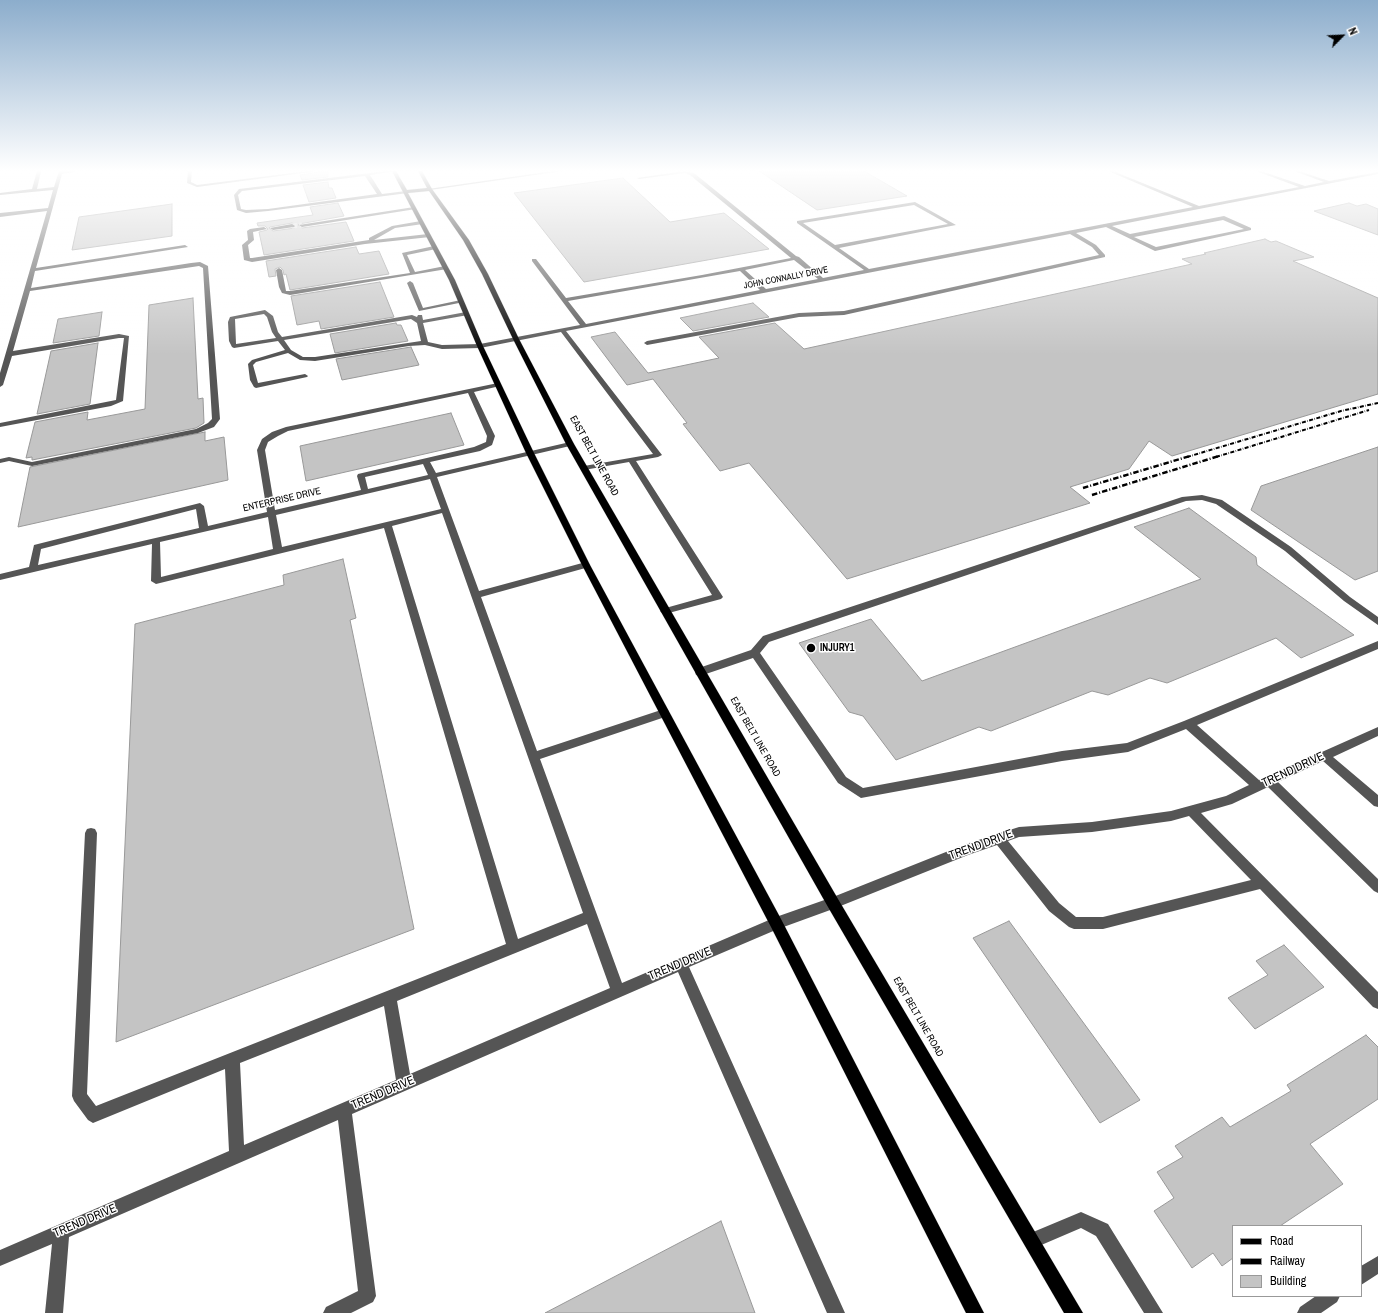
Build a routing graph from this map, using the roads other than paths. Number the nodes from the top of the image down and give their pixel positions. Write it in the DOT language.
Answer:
graph roads {
  1 [pos="44,232"];
  2 [pos="250,232"];
  3 [pos="385,232"];
  4 [pos="426,232"];
  5 [pos="461,232"];
  6 [pos="765,232"];
  7 [pos="814,232"];
  8 [pos="914,232"];
  9 [pos="1070,232"];
  10 [pos="1071,232"];
  11 [pos="1121,232"];
  12 [pos="1149,232"];
  13 [pos="1234,232"];
  14 [pos="428,236"];
  15 [pos="1129,236"];
  16 [pos="366,242"];
  17 [pos="185,247"];
  18 [pos="835,247"];
  19 [pos="434,248"];
  20 [pos="797,258"];
  21 [pos="534,260"];
  22 [pos="445,268"];
  23 [pos="741,269"];
  24 [pos="33,270"];
  25 [pos="279,270"];
  26 [pos="868,271"];
  27 [pos="413,274"];
  28 [pos="822,280"];
  29 [pos="410,283"];
  30 [pos="27,290"];
  31 [pos="764,291"];
  32 [pos="564,300"];
  33 [pos="461,302"];
  34 [pos="421,310"];
  35 [pos="466,314"];
  36 [pos="420,322"];
  37 [pos="584,326"];
  38 [pos="562,330"];
  39 [pos="280,339"];
  40 [pos="516,339"];
  41 [pos="425,343"];
  42 [pos="647,343"];
  43 [pos="480,346"];
  44 [pos="289,351"];
  45 [pos="9,354"];
  46 [pos="305,376"];
  47 [pos="0,385"];
  48 [pos="498,385"];
  49 [pos="470,391"];
  50 [pos="0,425"];
  51 [pos="570,444"];
  52 [pos="530,453"];
  53 [pos="631,460"];
  54 [pos="0,461"];
  55 [pos="426,461"];
  56 [pos="584,468"];
  57 [pos="433,476"];
  58 [pos="365,492"];
  59 [pos="445,510"];
  60 [pos="271,514"];
  61 [pos="387,524"];
  62 [pos="204,529"];
  63 [pos="156,541"];
  64 [pos="278,551"];
  65 [pos="586,565"];
  66 [pos="33,569"];
  67 [pos="0,577"];
  68 [pos="476,595"];
  69 [pos="665,611"];
  70 [pos="1378,622"];
  71 [pos="1378,645"];
  72 [pos="755,653"];
  73 [pos="700,672"];
  74 [pos="664,713"];
  75 [pos="1188,724"];
  76 [pos="1378,731"];
  77 [pos="1325,756"];
  78 [pos="534,757"];
  79 [pos="1264,784"];
  80 [pos="1378,802"];
  81 [pos="1191,810"];
  82 [pos="90,833"];
  83 [pos="999,838"];
  84 [pos="1262,883"];
  85 [pos="1378,887"];
  86 [pos="833,903"];
  87 [pos="591,916"];
  88 [pos="776,923"];
  89 [pos="514,948"];
  90 [pos="681,964"];
  91 [pos="618,992"];
  92 [pos="389,997"];
  93 [pos="1378,1002"];
  94 [pos="232,1059"];
  95 [pos="404,1084"];
  96 [pos="344,1110"];
  97 [pos="236,1156"];
  98 [pos="61,1232"];
  99 [pos="1032,1241"];
  100 [pos="0,1258"];
  101 [pos="1378,1264"];
  102 [pos="1362,1275"];
  103 [pos="1330,1297"];
  104 [pos="54,1313"];
  105 [pos="332,1313"];
  106 [pos="836,1313"];
  107 [pos="975,1313"];
  108 [pos="1074,1313"];
  109 [pos="1154,1313"];
  110 [pos="1306,1313"];
  1 -- 24 [label="street"];
  2 -- 16 [label="street"];
  3 -- 16 [label="street"];
  4 -- 14 [label="main road"];
  5 -- 40 [label="main road, EAST BELT LINE ROAD"];
  6 -- 20 [label="street"];
  7 -- 18 [label="street"];
  8 -- 18 [label="street"];
  9 -- 26 [label="street, JOHN CONNALLY DRIVE"];
  10 -- 42 [label="street"];
  11 -- 15 [label="street"];
  12 -- 15 [label="street"];
  13 -- 15 [label="street"];
  14 -- 16 [label="street"];
  14 -- 19 [label="main road"];
  17 -- 24 [label="street"];
  18 -- 26 [label="street"];
  19 -- 22 [label="main road"];
  19 -- 27 [label="street"];
  20 -- 23 [label="street"];
  20 -- 28 [label="street"];
  21 -- 32 [label="street"];
  22 -- 27 [label="street"];
  22 -- 33 [label="main road"];
  23 -- 31 [label="street"];
  23 -- 32 [label="street"];
  24 -- 30 [label="street"];
  25 -- 27 [label="street"];
  26 -- 28 [label="street, JOHN CONNALLY DRIVE"];
  28 -- 31 [label="street, JOHN CONNALLY DRIVE"];
  29 -- 34 [label="street"];
  30 -- 45 [label="street"];
  30 -- 54 [label="street"];
  31 -- 37 [label="street, JOHN CONNALLY DRIVE"];
  32 -- 37 [label="street"];
  33 -- 34 [label="street"];
  33 -- 35 [label="main road"];
  34 -- 36 [label="street"];
  35 -- 36 [label="street"];
  35 -- 43 [label="main road"];
  36 -- 39 [label="street"];
  36 -- 41 [label="street"];
  37 -- 38 [label="street, JOHN CONNALLY DRIVE"];
  38 -- 40 [label="street, JOHN CONNALLY DRIVE"];
  38 -- 53 [label="street"];
  39 -- 39 [label="street"];
  39 -- 44 [label="street"];
  40 -- 43 [label="street, JOHN CONNALLY DRIVE"];
  40 -- 51 [label="main road, EAST BELT LINE ROAD"];
  41 -- 43 [label="street, JOHN CONNALLY DRIVE"];
  41 -- 44 [label="street, JOHN CONNALLY DRIVE"];
  43 -- 48 [label="main road"];
  44 -- 46 [label="street"];
  45 -- 47 [label="street"];
  45 -- 50 [label="street"];
  48 -- 49 [label="street"];
  48 -- 52 [label="main road"];
  49 -- 55 [label="street"];
  49 -- 60 [label="street"];
  51 -- 52 [label="street, ENTERPRISE DRIVE"];
  51 -- 56 [label="main road, EAST BELT LINE ROAD"];
  52 -- 57 [label="street, ENTERPRISE DRIVE"];
  52 -- 65 [label="main road"];
  53 -- 56 [label="street"];
  53 -- 69 [label="street"];
  55 -- 57 [label="street"];
  55 -- 58 [label="street"];
  56 -- 69 [label="main road, EAST BELT LINE ROAD"];
  57 -- 58 [label="street, ENTERPRISE DRIVE"];
  57 -- 59 [label="street"];
  58 -- 60 [label="street, ENTERPRISE DRIVE"];
  59 -- 61 [label="street"];
  59 -- 68 [label="street"];
  60 -- 62 [label="street, ENTERPRISE DRIVE"];
  60 -- 64 [label="street"];
  61 -- 64 [label="street"];
  61 -- 89 [label="street"];
  62 -- 63 [label="street, ENTERPRISE DRIVE"];
  62 -- 66 [label="street"];
  63 -- 64 [label="street"];
  63 -- 66 [label="street, ENTERPRISE DRIVE"];
  65 -- 68 [label="street"];
  65 -- 74 [label="main road"];
  66 -- 67 [label="street, ENTERPRISE DRIVE"];
  68 -- 78 [label="street"];
  69 -- 73 [label="main road, EAST BELT LINE ROAD"];
  70 -- 72 [label="street"];
  71 -- 75 [label="street"];
  72 -- 73 [label="street"];
  72 -- 75 [label="street"];
  73 -- 86 [label="main road, EAST BELT LINE ROAD"];
  74 -- 78 [label="street"];
  74 -- 88 [label="main road"];
  75 -- 79 [label="street"];
  76 -- 77 [label="street, TREND DRIVE"];
  77 -- 79 [label="street, TREND DRIVE"];
  77 -- 80 [label="street"];
  78 -- 87 [label="street"];
  79 -- 81 [label="street, TREND DRIVE"];
  79 -- 85 [label="street"];
  81 -- 83 [label="street, TREND DRIVE"];
  81 -- 84 [label="street"];
  82 -- 94 [label="street"];
  83 -- 84 [label="street"];
  83 -- 86 [label="street, TREND DRIVE"];
  84 -- 93 [label="street"];
  86 -- 88 [label="street, TREND DRIVE"];
  86 -- 99 [label="main road, EAST BELT LINE ROAD"];
  87 -- 89 [label="street"];
  87 -- 91 [label="street"];
  88 -- 90 [label="street, TREND DRIVE"];
  88 -- 107 [label="main road"];
  89 -- 92 [label="street"];
  90 -- 91 [label="street, TREND DRIVE"];
  90 -- 106 [label="street"];
  91 -- 95 [label="street, TREND DRIVE"];
  92 -- 94 [label="street"];
  92 -- 95 [label="street"];
  94 -- 97 [label="street"];
  95 -- 96 [label="street, TREND DRIVE"];
  96 -- 97 [label="street, TREND DRIVE"];
  96 -- 105 [label="street"];
  97 -- 98 [label="street, TREND DRIVE"];
  98 -- 100 [label="street, TREND DRIVE"];
  98 -- 104 [label="street"];
  99 -- 108 [label="main road, EAST BELT LINE ROAD"];
  99 -- 109 [label="street"];
  101 -- 102 [label="street"];
  103 -- 110 [label="street"];
}
